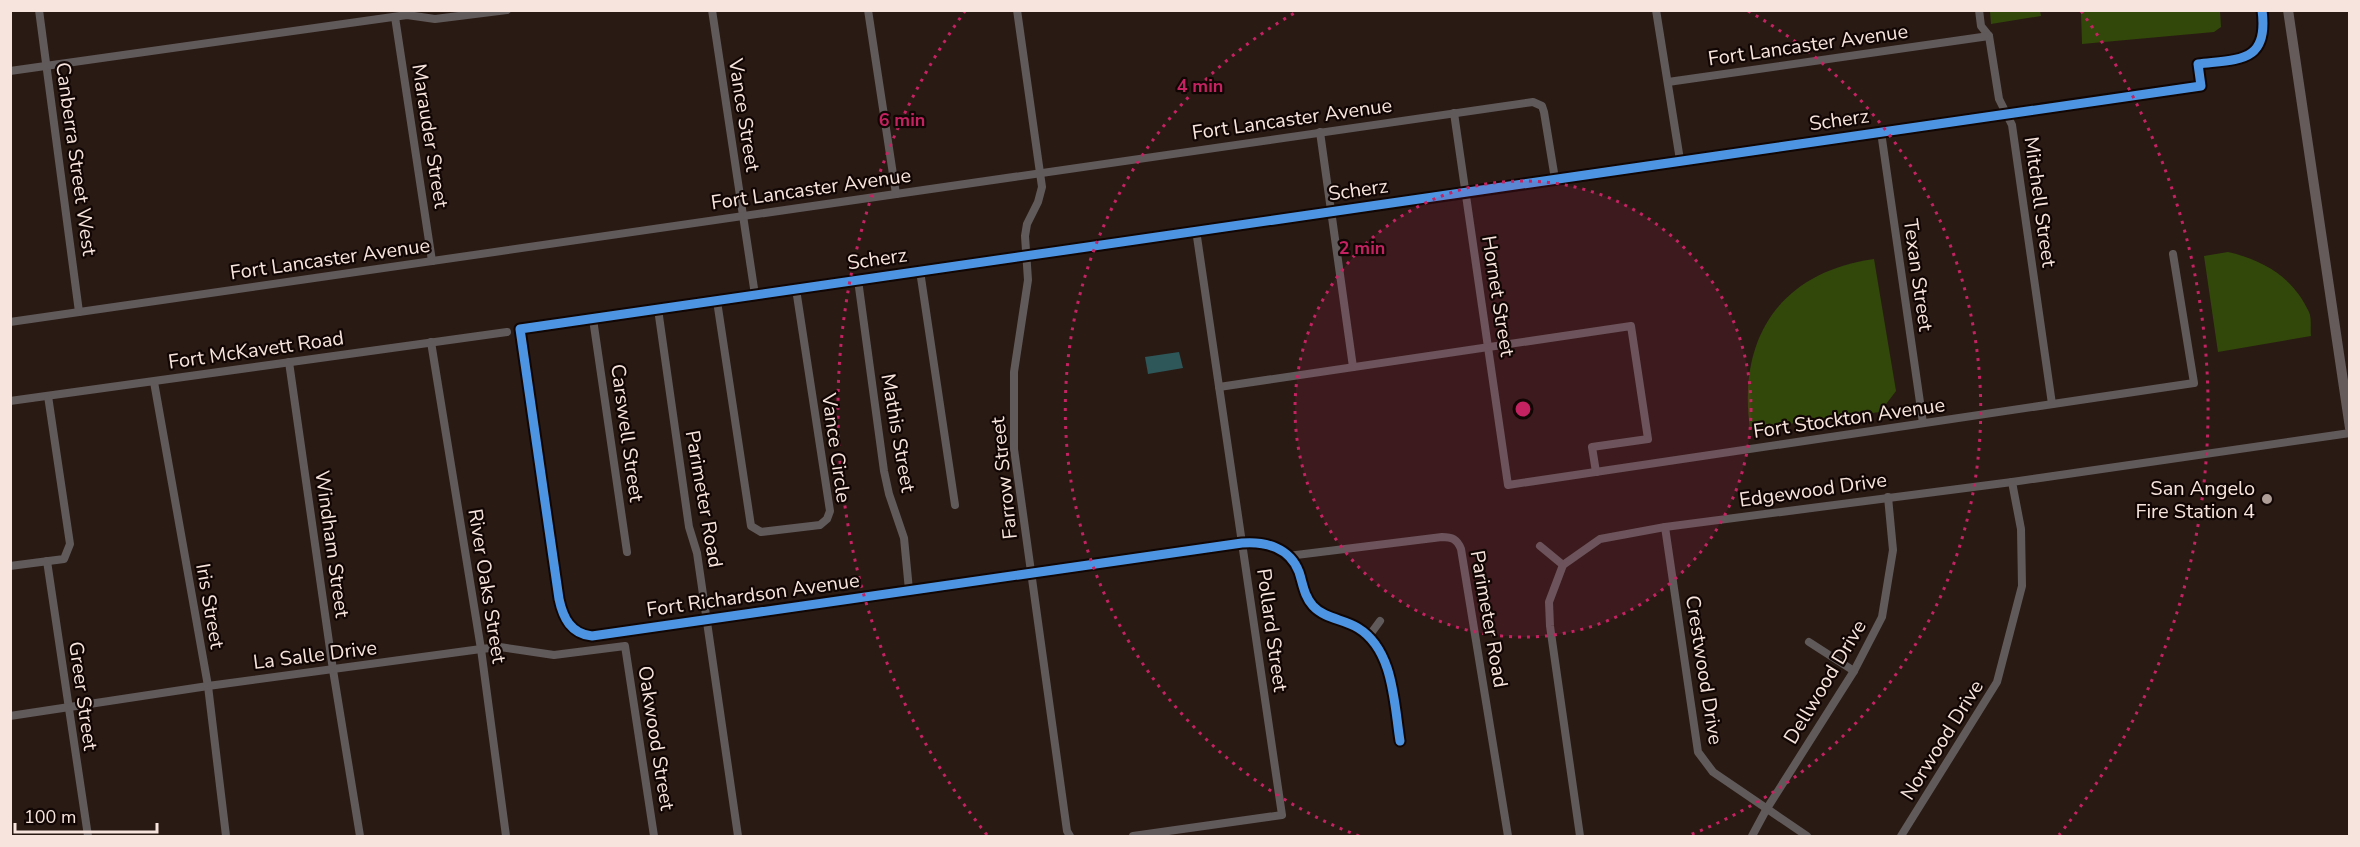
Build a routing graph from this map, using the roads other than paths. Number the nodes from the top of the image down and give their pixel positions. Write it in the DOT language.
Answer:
graph roads {
  1 [pos="39,10"];
  2 [pos="507,10"];
  3 [pos="712,10"];
  4 [pos="868,10"];
  5 [pos="1017,10"];
  6 [pos="1656,10"];
  7 [pos="1979,10"];
  8 [pos="2262,10"];
  9 [pos="2288,10"];
  10 [pos="477,12"];
  11 [pos="395,16"];
  12 [pos="1989,36"];
  13 [pos="47,66"];
  14 [pos="10,71"];
  15 [pos="1668,82"];
  16 [pos="1454,112"];
  17 [pos="2006,114"];
  18 [pos="1320,132"];
  19 [pos="1881,132"];
  20 [pos="1680,160"];
  21 [pos="1040,172"];
  22 [pos="1555,179"];
  23 [pos="1465,193"];
  24 [pos="896,194"];
  25 [pos="1332,212"];
  26 [pos="743,216"];
  27 [pos="1196,230"];
  28 [pos="2173,254"];
  29 [pos="1025,256"];
  30 [pos="432,261"];
  31 [pos="920,271"];
  32 [pos="858,280"];
  33 [pos="796,289"];
  34 [pos="755,295"];
  35 [pos="717,301"];
  36 [pos="658,309"];
  37 [pos="79,312"];
  38 [pos="593,319"];
  39 [pos="10,322"];
  40 [pos="520,329"];
  41 [pos="507,332"];
  42 [pos="431,342"];
  43 [pos="1489,348"];
  44 [pos="289,362"];
  45 [pos="1353,367"];
  46 [pos="154,382"];
  47 [pos="1219,387"];
  48 [pos="48,396"];
  49 [pos="10,401"];
  50 [pos="2052,404"];
  51 [pos="1923,423"];
  52 [pos="2349,428"];
  53 [pos="2349,434"];
  54 [pos="1596,472"];
  55 [pos="2012,482"];
  56 [pos="1508,485"];
  57 [pos="1888,497"];
  58 [pos="955,505"];
  59 [pos="1665,527"];
  60 [pos="1242,543"];
  61 [pos="1540,546"];
  62 [pos="627,552"];
  63 [pos="1288,556"];
  64 [pos="47,561"];
  65 [pos="10,566"];
  66 [pos="1563,566"];
  67 [pos="1031,573"];
  68 [pos="909,590"];
  69 [pos="706,621"];
  70 [pos="1380,621"];
  71 [pos="1369,636"];
  72 [pos="1809,642"];
  73 [pos="625,645"];
  74 [pos="481,649"];
  75 [pos="333,670"];
  76 [pos="1854,671"];
  77 [pos="208,686"];
  78 [pos="67,708"];
  79 [pos="10,716"];
  80 [pos="1400,741"];
  81 [pos="1766,810"];
  82 [pos="88,837"];
  83 [pos="226,837"];
  84 [pos="360,837"];
  85 [pos="506,837"];
  86 [pos="654,837"];
  87 [pos="738,837"];
  88 [pos="1070,837"];
  89 [pos="1133,837"];
  90 [pos="1508,837"];
  91 [pos="1580,837"];
  92 [pos="1752,837"];
  93 [pos="1807,837"];
  94 [pos="1901,837"];
  1 -- 13 [label="street, Canberra Street West"];
  2 -- 10 [label="street"];
  3 -- 26 [label="street, Vance Street"];
  4 -- 24 [label="street"];
  5 -- 21 [label="street, Farrow Street"];
  6 -- 15 [label="street"];
  7 -- 12 [label="street, Mitchell Street"];
  8 -- 17 [label="street, Scherz"];
  9 -- 52 [label="main road"];
  10 -- 11 [label="street"];
  11 -- 13 [label="street"];
  11 -- 30 [label="street, Marauder Street"];
  12 -- 15 [label="street, Fort Lancaster Avenue"];
  12 -- 17 [label="street, Mitchell Street"];
  13 -- 14 [label="street"];
  13 -- 37 [label="street, Canberra Street West"];
  15 -- 20 [label="street"];
  16 -- 18 [label="street, Fort Lancaster Avenue"];
  16 -- 22 [label="street, Fort Lancaster Avenue"];
  16 -- 23 [label="street, Hornet Street"];
  17 -- 19 [label="street, Scherz"];
  17 -- 50 [label="street, Mitchell Street"];
  18 -- 21 [label="street, Fort Lancaster Avenue"];
  18 -- 25 [label="street"];
  19 -- 20 [label="street, Scherz"];
  19 -- 51 [label="street, Texan Street"];
  20 -- 22 [label="street, Scherz"];
  21 -- 24 [label="street, Fort Lancaster Avenue"];
  21 -- 29 [label="street, Farrow Street"];
  22 -- 23 [label="street, Scherz"];
  23 -- 25 [label="street, Scherz"];
  23 -- 43 [label="street, Hornet Street"];
  24 -- 26 [label="street, Fort Lancaster Avenue"];
  25 -- 27 [label="street, Scherz"];
  25 -- 45 [label="street"];
  26 -- 30 [label="street, Fort Lancaster Avenue"];
  26 -- 34 [label="street, Vance Street"];
  27 -- 29 [label="street, Scherz"];
  27 -- 47 [label="street, Pollard Street"];
  28 -- 50 [label="street, Fort Stockton Avenue"];
  29 -- 31 [label="street, Scherz"];
  29 -- 67 [label="street, Farrow Street"];
  30 -- 37 [label="street, Fort Lancaster Avenue"];
  31 -- 32 [label="street, Scherz"];
  31 -- 58 [label="street"];
  32 -- 33 [label="street, Scherz"];
  32 -- 68 [label="street, Mathis Street"];
  33 -- 34 [label="street, Scherz"];
  33 -- 35 [label="street, Vance Circle"];
  34 -- 35 [label="street, Scherz"];
  35 -- 36 [label="street, Scherz"];
  36 -- 38 [label="street, Scherz"];
  36 -- 69 [label="street, Parimeter Road"];
  37 -- 39 [label="street, Fort Lancaster Avenue"];
  38 -- 40 [label="street, Scherz"];
  38 -- 62 [label="street, Carswell Street"];
  40 -- 69 [label="street, Fort Richardson Avenue"];
  41 -- 42 [label="street, Fort McKavett Road"];
  42 -- 44 [label="street, Fort McKavett Road"];
  42 -- 74 [label="street, River Oaks Street"];
  43 -- 45 [label="street"];
  43 -- 54 [label="street"];
  43 -- 56 [label="street, Hornet Street"];
  44 -- 46 [label="street, Fort McKavett Road"];
  44 -- 75 [label="street, Windham Street"];
  45 -- 47 [label="street"];
  46 -- 48 [label="street, Fort McKavett Road"];
  46 -- 77 [label="street, Iris Street"];
  47 -- 60 [label="street, Pollard Street"];
  48 -- 49 [label="street, Fort McKavett Road"];
  48 -- 64 [label="street"];
  50 -- 51 [label="street, Fort Stockton Avenue"];
  51 -- 54 [label="street, Fort Stockton Avenue"];
  53 -- 55 [label="street, Edgewood Drive"];
  54 -- 56 [label="street, Fort Stockton Avenue"];
  55 -- 57 [label="street, Edgewood Drive"];
  55 -- 94 [label="street, Norwood Drive"];
  57 -- 59 [label="street, Edgewood Drive"];
  57 -- 76 [label="street, Dellwood Drive"];
  59 -- 66 [label="street, Edgewood Drive"];
  59 -- 81 [label="street, Crestwood Drive"];
  60 -- 63 [label="street, Fort Richardson Avenue"];
  60 -- 67 [label="street, Fort Richardson Avenue"];
  60 -- 89 [label="street, Pollard Street"];
  61 -- 66 [label="street"];
  63 -- 71 [label="street"];
  63 -- 90 [label="street, Parimeter Road"];
  64 -- 65 [label="street"];
  64 -- 78 [label="street, Greer Street"];
  66 -- 91 [label="street"];
  67 -- 68 [label="street, Fort Richardson Avenue"];
  67 -- 88 [label="street, Farrow Street"];
  68 -- 69 [label="street, Fort Richardson Avenue"];
  69 -- 87 [label="street, Parimeter Road"];
  70 -- 71 [label="street"];
  71 -- 80 [label="street"];
  72 -- 76 [label="street"];
  73 -- 74 [label="street, La Salle Drive"];
  73 -- 86 [label="street, Oakwood Street"];
  74 -- 75 [label="street, La Salle Drive"];
  74 -- 85 [label="street, River Oaks Street"];
  75 -- 77 [label="street, La Salle Drive"];
  75 -- 84 [label="street, Windham Street"];
  76 -- 81 [label="street, Dellwood Drive"];
  77 -- 78 [label="street, La Salle Drive"];
  77 -- 83 [label="street, Iris Street"];
  78 -- 79 [label="street, La Salle Drive"];
  78 -- 82 [label="street, Greer Street"];
  81 -- 92 [label="street, Dellwood Drive"];
  81 -- 93 [label="street, Crestwood Drive"];
}
